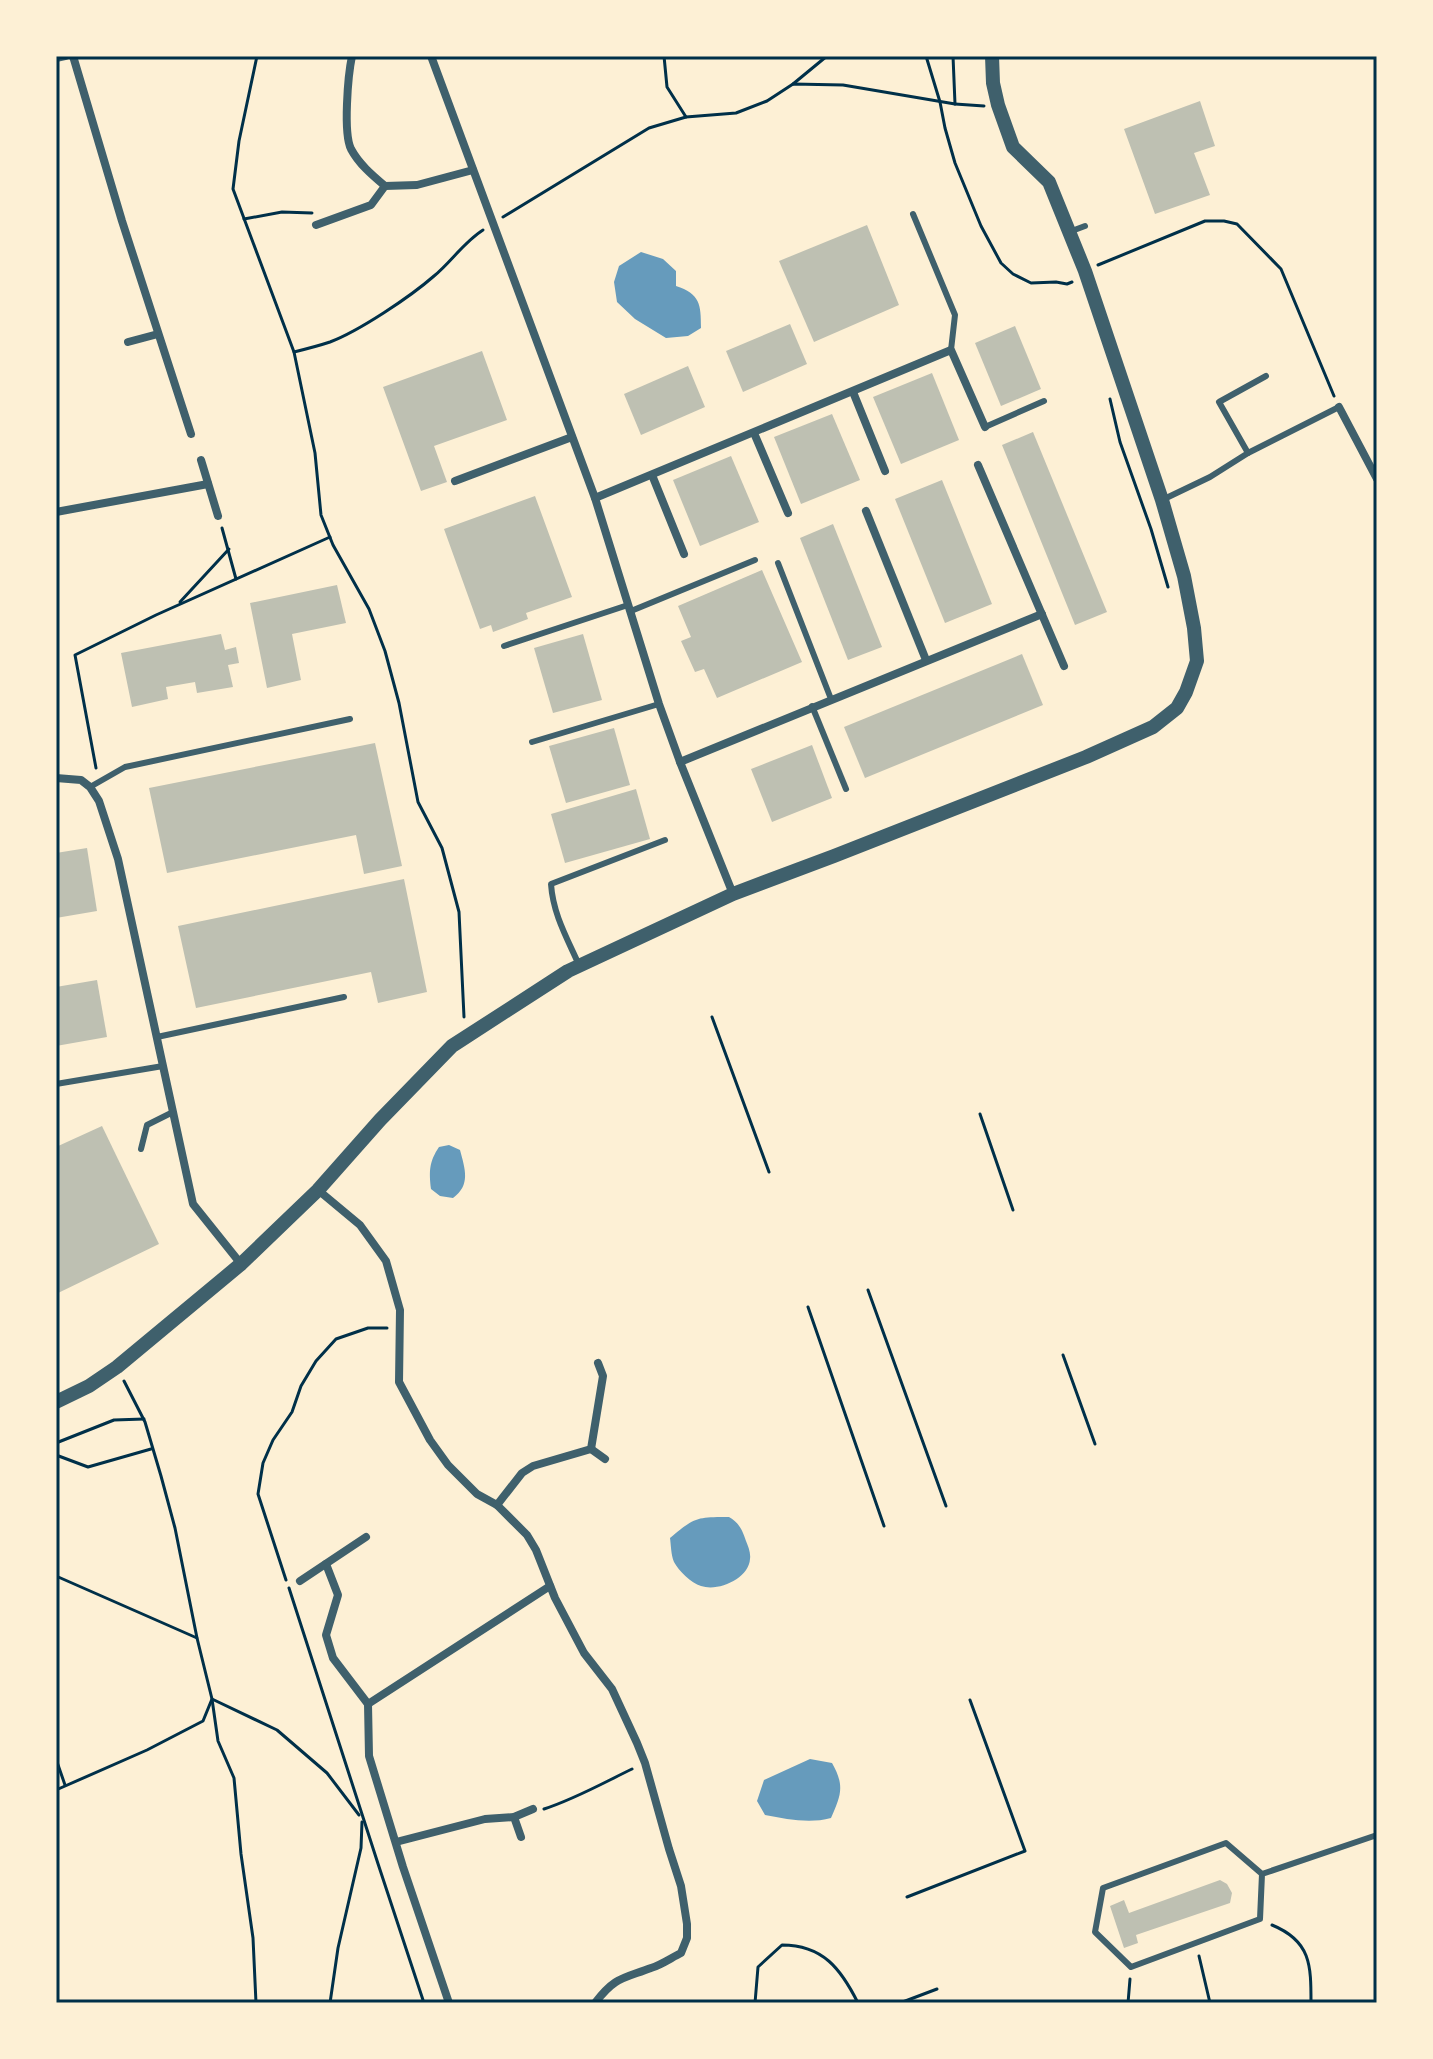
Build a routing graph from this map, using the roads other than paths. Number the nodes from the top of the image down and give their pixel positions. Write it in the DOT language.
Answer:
graph roads {
  1 [pos="65,56"];
  2 [pos="73,56"];
  3 [pos="352,56"];
  4 [pos="431,56"];
  5 [pos="992,56"];
  6 [pos="56,58"];
  7 [pos="473,170"];
  8 [pos="385,186"];
  9 [pos="913,214"];
  10 [pos="316,225"];
  11 [pos="1085,226"];
  12 [pos="1069,232"];
  13 [pos="158,334"];
  14 [pos="128,342"];
  15 [pos="951,350"];
  16 [pos="1266,376"];
  17 [pos="853,392"];
  18 [pos="1044,401"];
  19 [pos="1339,407"];
  20 [pos="985,427"];
  21 [pos="754,433"];
  22 [pos="191,434"];
  23 [pos="572,437"];
  24 [pos="1248,453"];
  25 [pos="201,460"];
  26 [pos="978,465"];
  27 [pos="885,471"];
  28 [pos="652,475"];
  29 [pos="1377,479"];
  30 [pos="455,481"];
  31 [pos="208,484"];
  32 [pos="595,498"];
  33 [pos="1162,500"];
  34 [pos="866,511"];
  35 [pos="56,512"];
  36 [pos="788,513"];
  37 [pos="218,516"];
  38 [pos="684,554"];
  39 [pos="755,560"];
  40 [pos="778,563"];
  41 [pos="630,608"];
  42 [pos="1042,614"];
  43 [pos="504,646"];
  44 [pos="926,660"];
  45 [pos="1064,666"];
  46 [pos="831,699"];
  47 [pos="659,704"];
  48 [pos="812,706"];
  49 [pos="350,719"];
  50 [pos="532,742"];
  51 [pos="680,762"];
  52 [pos="56,778"];
  53 [pos="90,787"];
  54 [pos="846,789"];
  55 [pos="665,840"];
  56 [pos="733,894"];
  57 [pos="579,965"];
  58 [pos="344,997"];
  59 [pos="157,1037"];
  60 [pos="163,1066"];
  61 [pos="56,1084"];
  62 [pos="173,1112"];
  63 [pos="141,1149"];
  64 [pos="318,1190"];
  65 [pos="241,1264"];
  66 [pos="598,1363"];
  67 [pos="56,1402"];
  68 [pos="591,1449"];
  69 [pos="605,1459"];
  70 [pos="497,1505"];
  71 [pos="366,1537"];
  72 [pos="326,1564"];
  73 [pos="300,1581"];
  74 [pos="550,1586"];
  75 [pos="368,1704"];
  76 [pos="533,1809"];
  77 [pos="514,1817"];
  78 [pos="1377,1835"];
  79 [pos="521,1837"];
  80 [pos="396,1842"];
  81 [pos="1262,1874"];
  82 [pos="449,2003"];
  83 [pos="595,2003"];
  1 -- 6 [label="street"];
  2 -- 13 [label="street"];
  3 -- 8 [label="street"];
  4 -- 7 [label="street"];
  5 -- 12 [label="street"];
  7 -- 8 [label="street"];
  7 -- 23 [label="street"];
  8 -- 10 [label="street"];
  9 -- 15 [label="lane"];
  11 -- 12 [label="lane"];
  12 -- 33 [label="street"];
  13 -- 14 [label="street"];
  13 -- 22 [label="street"];
  15 -- 17 [label="street"];
  15 -- 20 [label="street"];
  16 -- 24 [label="lane"];
  17 -- 21 [label="street"];
  17 -- 27 [label="street"];
  18 -- 20 [label="lane"];
  19 -- 24 [label="lane"];
  19 -- 29 [label="street"];
  21 -- 28 [label="street"];
  21 -- 36 [label="street"];
  23 -- 30 [label="street"];
  23 -- 32 [label="street"];
  24 -- 33 [label="lane"];
  25 -- 31 [label="street"];
  26 -- 42 [label="street"];
  28 -- 32 [label="street"];
  28 -- 38 [label="street"];
  31 -- 35 [label="street"];
  31 -- 37 [label="street"];
  32 -- 41 [label="street"];
  33 -- 56 [label="street"];
  34 -- 44 [label="street"];
  39 -- 41 [label="lane"];
  40 -- 46 [label="lane"];
  41 -- 43 [label="lane"];
  41 -- 47 [label="street"];
  42 -- 44 [label="street"];
  42 -- 45 [label="street"];
  44 -- 46 [label="street"];
  46 -- 48 [label="street"];
  47 -- 50 [label="lane"];
  47 -- 51 [label="street"];
  48 -- 51 [label="street"];
  48 -- 54 [label="lane"];
  49 -- 53 [label="lane"];
  51 -- 56 [label="street"];
  52 -- 53 [label="street"];
  53 -- 59 [label="street"];
  55 -- 57 [label="lane"];
  56 -- 57 [label="street"];
  57 -- 64 [label="street"];
  58 -- 59 [label="lane"];
  59 -- 60 [label="street"];
  60 -- 61 [label="lane"];
  60 -- 62 [label="street"];
  62 -- 63 [label="lane"];
  62 -- 65 [label="street"];
  64 -- 65 [label="street"];
  64 -- 70 [label="street"];
  65 -- 67 [label="street"];
  66 -- 68 [label="street"];
  68 -- 69 [label="street"];
  68 -- 70 [label="street"];
  70 -- 74 [label="street"];
  71 -- 72 [label="street"];
  72 -- 73 [label="street"];
  72 -- 75 [label="street"];
  74 -- 75 [label="street"];
  74 -- 83 [label="street"];
  75 -- 80 [label="street"];
  76 -- 77 [label="street"];
  77 -- 79 [label="street"];
  77 -- 80 [label="street"];
  78 -- 81 [label="lane"];
  80 -- 82 [label="street"];
  81 -- 81 [label="lane"];
}
